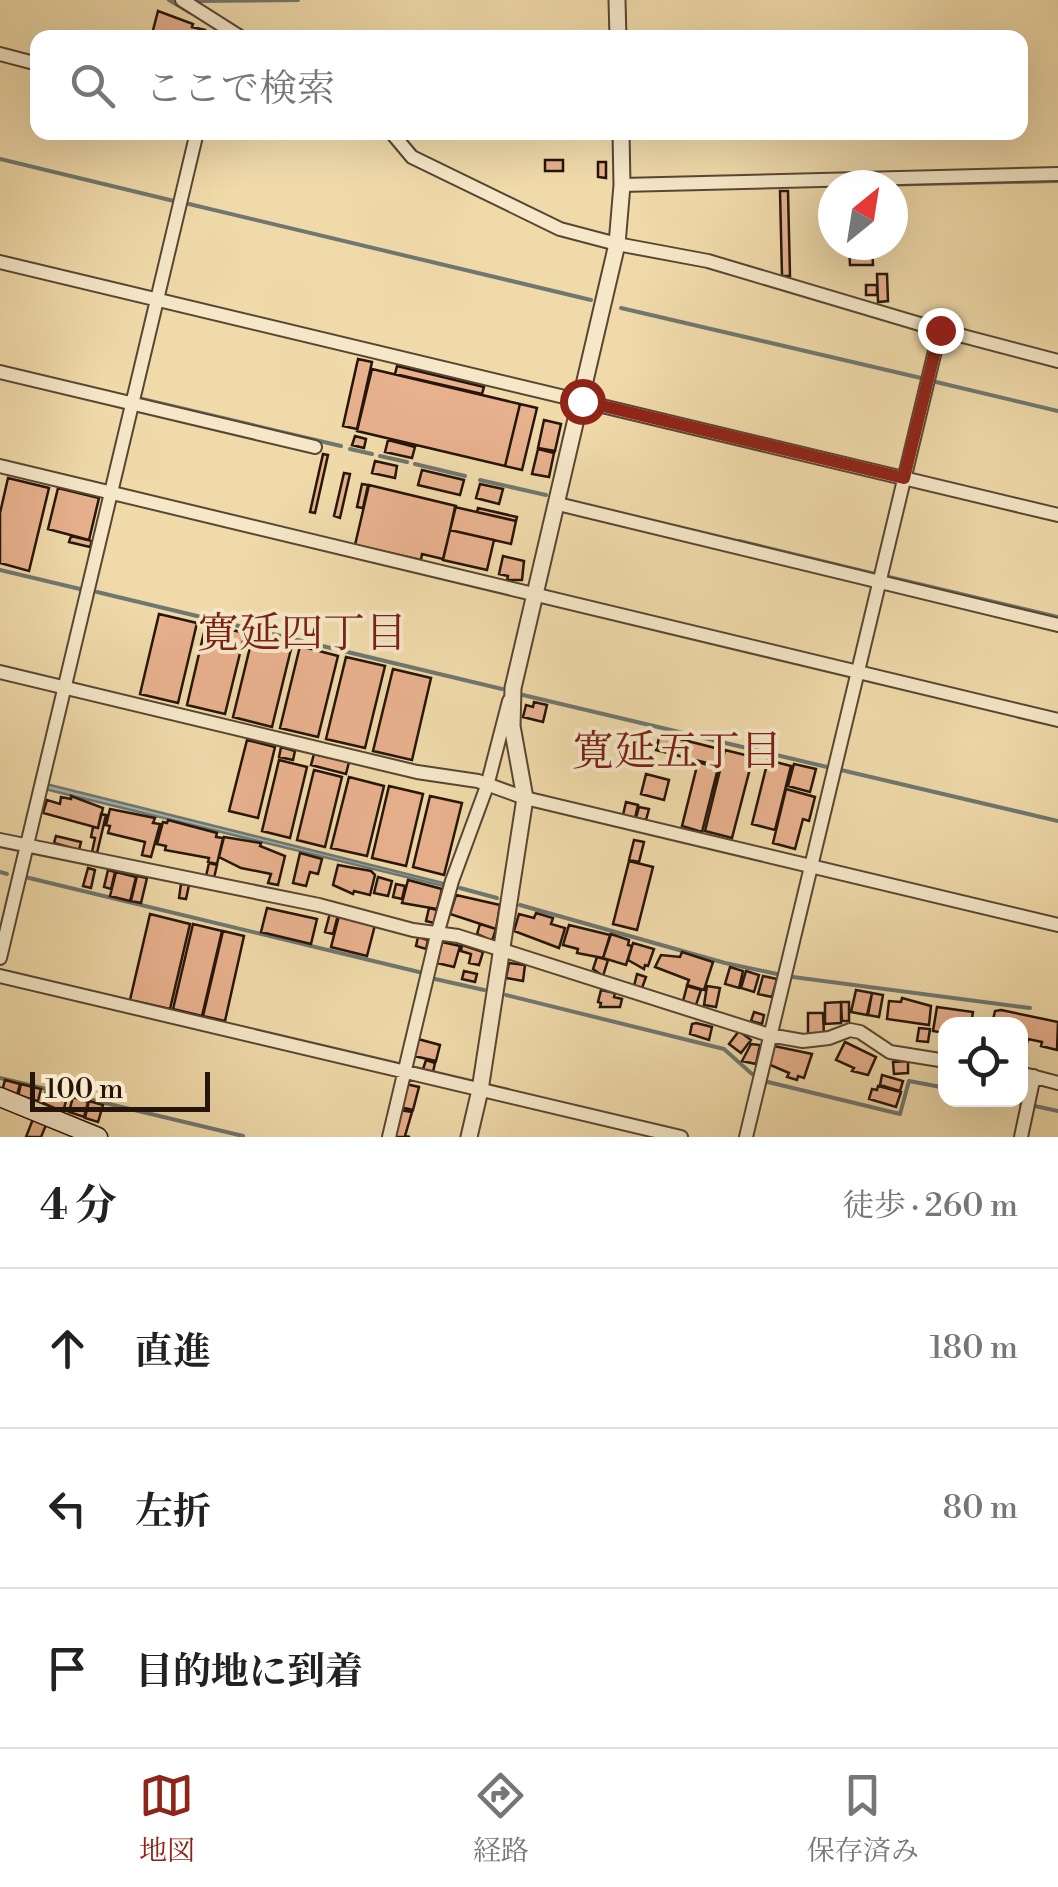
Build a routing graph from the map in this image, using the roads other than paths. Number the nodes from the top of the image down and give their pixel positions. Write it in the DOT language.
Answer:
graph roads {
  1 [pos="182,0"];
  2 [pos="617,0"];
  3 [pos="219,30"];
  4 [pos="618,30"];
  5 [pos="0,54"];
  6 [pos="30,62"];
  7 [pos="195,140"];
  8 [pos="398,140"];
  9 [pos="621,140"];
  10 [pos="1058,174"];
  11 [pos="622,184"];
  12 [pos="617,244"];
  13 [pos="0,262"];
  14 [pos="158,300"];
  15 [pos="940,330"];
  16 [pos="1058,361"];
  17 [pos="0,372"];
  18 [pos="582,401"];
  19 [pos="133,404"];
  20 [pos="315,446"];
  21 [pos="0,466"];
  22 [pos="904,478"];
  23 [pos="111,492"];
  24 [pos="558,504"];
  25 [pos="1058,515"];
  26 [pos="879,582"];
  27 [pos="536,596"];
  28 [pos="1058,625"];
  29 [pos="0,672"];
  30 [pos="858,672"];
  31 [pos="66,688"];
  32 [pos="513,688"];
  33 [pos="1058,720"];
  34 [pos="487,786"];
  35 [pos="524,798"];
  36 [pos="0,840"];
  37 [pos="27,847"];
  38 [pos="811,865"];
  39 [pos="1058,925"];
  40 [pos="437,936"];
  41 [pos="502,950"];
  42 [pos="0,958"];
  43 [pos="0,976"];
  44 [pos="769,1035"];
  45 [pos="938,1060"];
  46 [pos="406,1073"];
  47 [pos="1028,1074"];
  48 [pos="1058,1083"];
  49 [pos="480,1090"];
  50 [pos="0,1097"];
  51 [pos="1024,1107"];
  52 [pos="98,1137"];
  53 [pos="389,1137"];
  54 [pos="469,1137"];
  55 [pos="681,1137"];
  56 [pos="746,1137"];
  57 [pos="1021,1137"];
  1 -- 3 [label="street"];
  2 -- 4 [label="street"];
  5 -- 6 [label="street"];
  7 -- 14 [label="street"];
  8 -- 12 [label="street"];
  9 -- 11 [label="street"];
  10 -- 11 [label="street"];
  11 -- 12 [label="street"];
  12 -- 15 [label="street"];
  12 -- 18 [label="street"];
  13 -- 14 [label="street"];
  14 -- 18 [label="street"];
  14 -- 19 [label="street"];
  15 -- 16 [label="street"];
  15 -- 22 [label="street"];
  17 -- 19 [label="street"];
  18 -- 22 [label="street"];
  18 -- 24 [label="street"];
  19 -- 20 [label="street"];
  19 -- 23 [label="street"];
  21 -- 23 [label="street"];
  22 -- 25 [label="street"];
  22 -- 26 [label="street"];
  23 -- 27 [label="street"];
  23 -- 31 [label="street"];
  24 -- 26 [label="street"];
  24 -- 27 [label="street"];
  26 -- 28 [label="street"];
  26 -- 30 [label="street"];
  27 -- 30 [label="street"];
  27 -- 32 [label="street"];
  29 -- 31 [label="street"];
  30 -- 33 [label="street"];
  30 -- 38 [label="street"];
  31 -- 34 [label="street"];
  31 -- 37 [label="street"];
  32 -- 34 [label="street"];
  32 -- 35 [label="street"];
  34 -- 35 [label="street"];
  34 -- 40 [label="street"];
  35 -- 38 [label="street"];
  35 -- 41 [label="street"];
  36 -- 37 [label="street"];
  37 -- 40 [label="street"];
  37 -- 42 [label="street"];
  38 -- 39 [label="street"];
  38 -- 44 [label="street"];
  40 -- 41 [label="street"];
  40 -- 46 [label="street"];
  41 -- 44 [label="street"];
  41 -- 49 [label="street"];
  43 -- 46 [label="street"];
  44 -- 45 [label="street"];
  44 -- 56 [label="street"];
  46 -- 49 [label="street"];
  46 -- 53 [label="street"];
  47 -- 48 [label="street"];
  49 -- 54 [label="street"];
  49 -- 55 [label="street"];
  50 -- 52 [label="main road"];
  51 -- 57 [label="street"];
}
